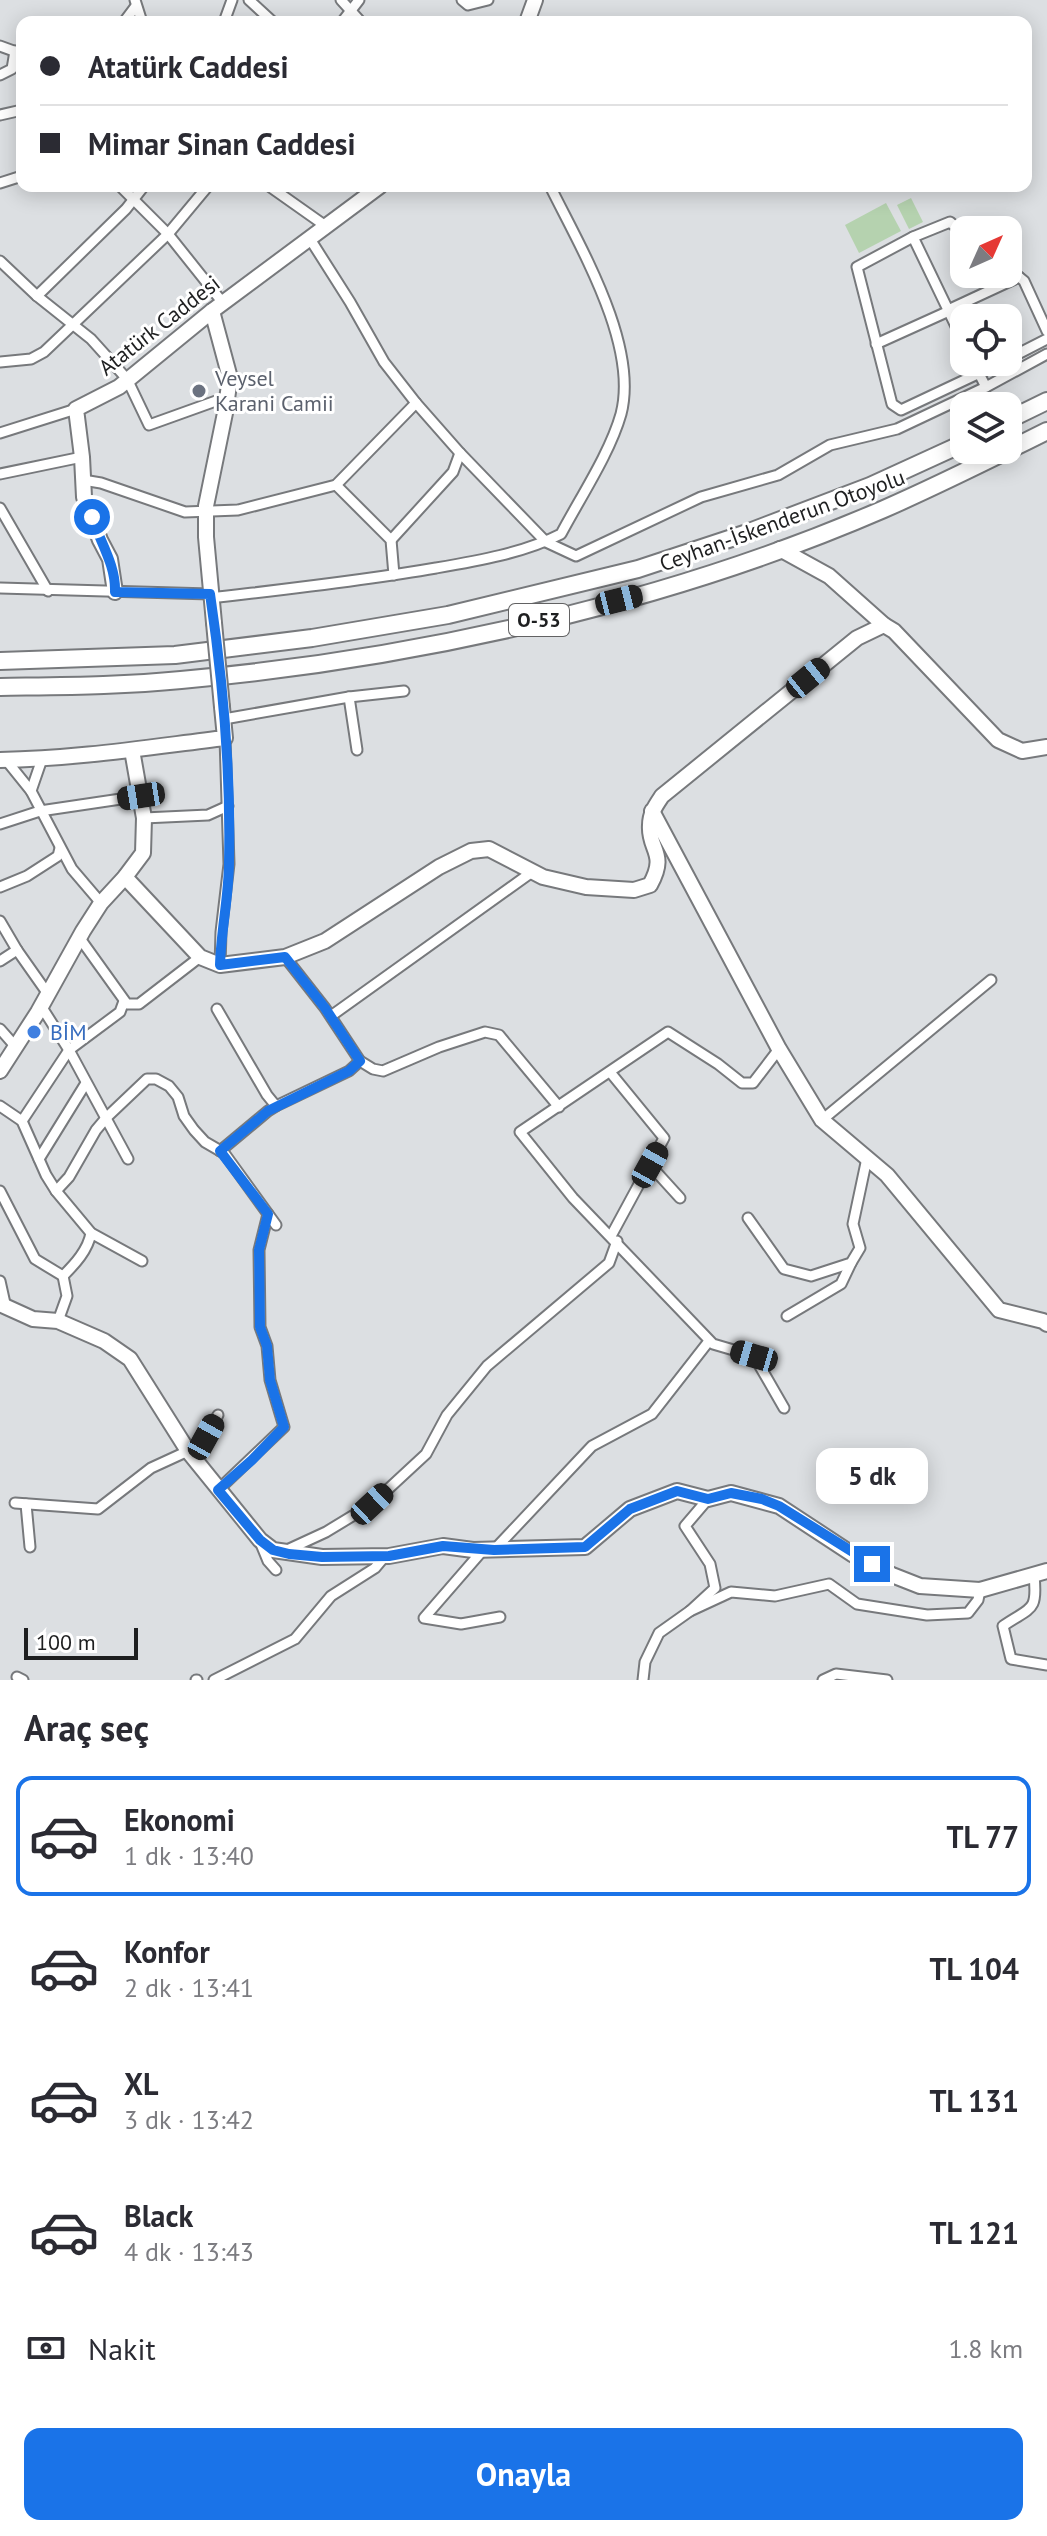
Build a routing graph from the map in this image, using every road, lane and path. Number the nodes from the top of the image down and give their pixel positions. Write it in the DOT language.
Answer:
graph roads {
  1 [pos="249,0"];
  2 [pos="341,0"];
  3 [pos="359,0"];
  4 [pos="462,0"];
  5 [pos="488,0"];
  6 [pos="351,11"];
  7 [pos="266,16"];
  8 [pos="347,16"];
  9 [pos="356,16"];
  10 [pos="16,58"];
  11 [pos="0,75"];
  12 [pos="127,192"];
  13 [pos="140,192"];
  14 [pos="203,192"];
  15 [pos="277,192"];
  16 [pos="372,192"];
  17 [pos="553,192"];
  18 [pos="135,199"];
  19 [pos="950,222"];
  20 [pos="327,227"];
  21 [pos="168,234"];
  22 [pos="913,237"];
  23 [pos="310,239"];
  24 [pos="2,265"];
  25 [pos="1022,279"];
  26 [pos="996,288"];
  27 [pos="37,296"];
  28 [pos="218,307"];
  29 [pos="948,311"];
  30 [pos="950,315"];
  31 [pos="71,324"];
  32 [pos="1047,331"];
  33 [pos="1047,339"];
  34 [pos="876,344"];
  35 [pos="1022,352"];
  36 [pos="1047,354"];
  37 [pos="0,362"];
  38 [pos="975,376"];
  39 [pos="980,376"];
  40 [pos="127,379"];
  41 [pos="986,387"];
  42 [pos="227,397"];
  43 [pos="1047,401"];
  44 [pos="416,403"];
  45 [pos="76,409"];
  46 [pos="1022,413"];
  47 [pos="1047,431"];
  48 [pos="0,433"];
  49 [pos="950,449"];
  50 [pos="460,453"];
  51 [pos="82,457"];
  52 [pos="0,474"];
  53 [pos="83,480"];
  54 [pos="336,485"];
  55 [pos="0,508"];
  56 [pos="206,512"];
  57 [pos="391,540"];
  58 [pos="546,542"];
  59 [pos="780,549"];
  60 [pos="394,575"];
  61 [pos="0,588"];
  62 [pos="48,591"];
  63 [pos="115,592"];
  64 [pos="211,596"];
  65 [pos="884,625"];
  66 [pos="0,661"];
  67 [pos="0,687"];
  68 [pos="404,691"];
  69 [pos="349,697"];
  70 [pos="223,713"];
  71 [pos="225,738"];
  72 [pos="1047,747"];
  73 [pos="132,750"];
  74 [pos="357,750"];
  75 [pos="42,759"];
  76 [pos="3,760"];
  77 [pos="31,791"];
  78 [pos="141,796"];
  79 [pos="228,806"];
  80 [pos="40,811"];
  81 [pos="652,811"];
  82 [pos="144,818"];
  83 [pos="0,824"];
  84 [pos="60,848"];
  85 [pos="532,872"];
  86 [pos="125,877"];
  87 [pos="0,887"];
  88 [pos="101,903"];
  89 [pos="0,921"];
  90 [pos="79,937"];
  91 [pos="17,950"];
  92 [pos="200,957"];
  93 [pos="285,957"];
  94 [pos="0,961"];
  95 [pos="220,965"];
  96 [pos="991,980"];
  97 [pos="45,1000"];
  98 [pos="124,1001"];
  99 [pos="217,1009"];
  100 [pos="331,1016"];
  101 [pos="0,1029"];
  102 [pos="15,1046"];
  103 [pos="779,1049"];
  104 [pos="69,1050"];
  105 [pos="360,1061"];
  106 [pos="0,1071"];
  107 [pos="610,1072"];
  108 [pos="86,1083"];
  109 [pos="0,1106"];
  110 [pos="276,1106"];
  111 [pos="559,1107"];
  112 [pos="107,1117"];
  113 [pos="822,1120"];
  114 [pos="22,1121"];
  115 [pos="220,1151"];
  116 [pos="867,1158"];
  117 [pos="39,1159"];
  118 [pos="128,1159"];
  119 [pos="650,1165"];
  120 [pos="0,1191"];
  121 [pos="56,1191"];
  122 [pos="680,1198"];
  123 [pos="268,1214"];
  124 [pos="748,1218"];
  125 [pos="276,1225"];
  126 [pos="91,1233"];
  127 [pos="614,1239"];
  128 [pos="142,1261"];
  129 [pos="851,1263"];
  130 [pos="63,1276"];
  131 [pos="0,1281"];
  132 [pos="3,1306"];
  133 [pos="787,1316"];
  134 [pos="58,1321"];
  135 [pos="1047,1324"];
  136 [pos="709,1341"];
  137 [pos="784,1408"];
  138 [pos="218,1415"];
  139 [pos="191,1455"];
  140 [pos="218,1490"];
  141 [pos="708,1499"];
  142 [pos="260,1540"];
  143 [pos="30,1547"];
  144 [pos="488,1550"];
  145 [pos="282,1552"];
  146 [pos="385,1556"];
  147 [pos="276,1570"];
  148 [pos="1040,1573"];
  149 [pos="980,1590"];
  150 [pos="690,1611"];
  151 [pos="500,1617"];
  152 [pos="1047,1665"];
  153 [pos="214,1680"];
  154 [pos="643,1680"];
  155 [pos="823,1680"];
  156 [pos="887,1680"];
  1 -- 7 [label="street"];
  2 -- 6 [label="street"];
  3 -- 6 [label="street"];
  4 -- 5 [label="street"];
  6 -- 8 [label="street"];
  6 -- 9 [label="street"];
  10 -- 11 [label="street"];
  12 -- 18 [label="street"];
  13 -- 18 [label="street"];
  14 -- 21 [label="street"];
  15 -- 20 [label="street"];
  16 -- 20 [label="street, Atatürk Caddesi"];
  17 -- 58 [label="street"];
  18 -- 21 [label="street"];
  18 -- 27 [label="street"];
  19 -- 22 [label="street"];
  20 -- 23 [label="street, Atatürk Caddesi"];
  21 -- 28 [label="street"];
  21 -- 31 [label="street"];
  22 -- 29 [label="street"];
  22 -- 34 [label="street"];
  23 -- 28 [label="street, Atatürk Caddesi"];
  23 -- 44 [label="street"];
  24 -- 27 [label="street"];
  25 -- 32 [label="street"];
  26 -- 29 [label="street"];
  27 -- 31 [label="street"];
  28 -- 40 [label="street, Atatürk Caddesi"];
  28 -- 42 [label="street"];
  29 -- 30 [label="street"];
  29 -- 34 [label="street"];
  31 -- 37 [label="street"];
  31 -- 40 [label="street"];
  33 -- 35 [label="street"];
  34 -- 38 [label="street"];
  36 -- 41 [label="street"];
  39 -- 41 [label="street"];
  40 -- 42 [label="street"];
  40 -- 45 [label="street, Atatürk Caddesi"];
  41 -- 58 [label="street"];
  42 -- 56 [label="street"];
  43 -- 46 [label="highway"];
  44 -- 50 [label="street"];
  44 -- 54 [label="street"];
  45 -- 48 [label="street"];
  45 -- 51 [label="street"];
  47 -- 59 [label="highway, Ceyhan-İskenderun Otoyolu / O-53"];
  49 -- 66 [label="highway, Ceyhan-İskenderun Otoyolu / O-53"];
  50 -- 57 [label="street"];
  50 -- 58 [label="street"];
  51 -- 52 [label="street"];
  51 -- 53 [label="street"];
  53 -- 56 [label="street"];
  53 -- 63 [label="street"];
  54 -- 56 [label="street"];
  54 -- 57 [label="street"];
  55 -- 62 [label="street"];
  56 -- 64 [label="street"];
  57 -- 60 [label="street"];
  58 -- 60 [label="street"];
  59 -- 65 [label="street"];
  59 -- 67 [label="highway, Ceyhan-İskenderun Otoyolu / O-53"];
  60 -- 64 [label="street"];
  61 -- 62 [label="street"];
  62 -- 63 [label="street"];
  63 -- 64 [label="street"];
  64 -- 70 [label="street, bridge"];
  65 -- 72 [label="street"];
  65 -- 81 [label="street"];
  68 -- 69 [label="street"];
  69 -- 70 [label="street"];
  69 -- 74 [label="street"];
  70 -- 71 [label="street"];
  71 -- 73 [label="street"];
  71 -- 79 [label="street"];
  73 -- 75 [label="street"];
  73 -- 78 [label="street"];
  75 -- 76 [label="street"];
  75 -- 77 [label="street"];
  76 -- 77 [label="street"];
  77 -- 80 [label="street"];
  78 -- 80 [label="street"];
  78 -- 82 [label="street"];
  79 -- 82 [label="street"];
  79 -- 95 [label="street"];
  80 -- 83 [label="street"];
  80 -- 84 [label="street"];
  81 -- 85 [label="street"];
  81 -- 103 [label="street"];
  82 -- 86 [label="street"];
  84 -- 87 [label="street"];
  84 -- 88 [label="street"];
  85 -- 93 [label="street"];
  85 -- 100 [label="street"];
  86 -- 88 [label="street"];
  86 -- 92 [label="street"];
  88 -- 90 [label="street"];
  89 -- 91 [label="street"];
  90 -- 97 [label="street"];
  90 -- 98 [label="street"];
  91 -- 94 [label="street"];
  91 -- 97 [label="street"];
  92 -- 95 [label="street"];
  92 -- 98 [label="street"];
  93 -- 95 [label="street"];
  93 -- 100 [label="street"];
  96 -- 113 [label="street"];
  97 -- 102 [label="street"];
  97 -- 104 [label="street"];
  98 -- 104 [label="street"];
  99 -- 110 [label="street"];
  100 -- 105 [label="street"];
  101 -- 102 [label="street"];
  102 -- 106 [label="street"];
  103 -- 107 [label="street"];
  103 -- 113 [label="street"];
  104 -- 108 [label="street"];
  104 -- 114 [label="street"];
  105 -- 110 [label="street"];
  105 -- 111 [label="street"];
  107 -- 111 [label="street"];
  107 -- 119 [label="street"];
  108 -- 112 [label="street"];
  108 -- 117 [label="street"];
  109 -- 114 [label="street"];
  110 -- 115 [label="street"];
  111 -- 127 [label="street"];
  112 -- 115 [label="street"];
  112 -- 118 [label="street"];
  112 -- 121 [label="street"];
  113 -- 116 [label="street"];
  114 -- 117 [label="street"];
  115 -- 123 [label="street"];
  116 -- 129 [label="street"];
  116 -- 135 [label="street"];
  117 -- 121 [label="street"];
  119 -- 122 [label="street"];
  119 -- 127 [label="street"];
  120 -- 130 [label="street"];
  121 -- 126 [label="street"];
  123 -- 125 [label="street"];
  123 -- 140 [label="street"];
  124 -- 129 [label="street"];
  126 -- 128 [label="street"];
  126 -- 130 [label="street"];
  127 -- 136 [label="street"];
  127 -- 145 [label="street"];
  129 -- 133 [label="street"];
  130 -- 134 [label="street"];
  131 -- 132 [label="street"];
  132 -- 134 [label="street"];
  134 -- 139 [label="street"];
  136 -- 137 [label="street"];
  136 -- 144 [label="street"];
  138 -- 139 [label="street"];
  139 -- 140 [label="street"];
  139 -- 143 [label="street"];
  140 -- 142 [label="street"];
  141 -- 144 [label="street"];
  141 -- 149 [label="street"];
  141 -- 150 [label="street"];
  142 -- 145 [label="street"];
  142 -- 147 [label="street"];
  144 -- 146 [label="street"];
  144 -- 151 [label="street"];
  145 -- 146 [label="street"];
  146 -- 153 [label="street"];
  148 -- 149 [label="street"];
  148 -- 152 [label="street"];
  149 -- 150 [label="street"];
  150 -- 154 [label="street"];
  155 -- 156 [label="street"];
}
